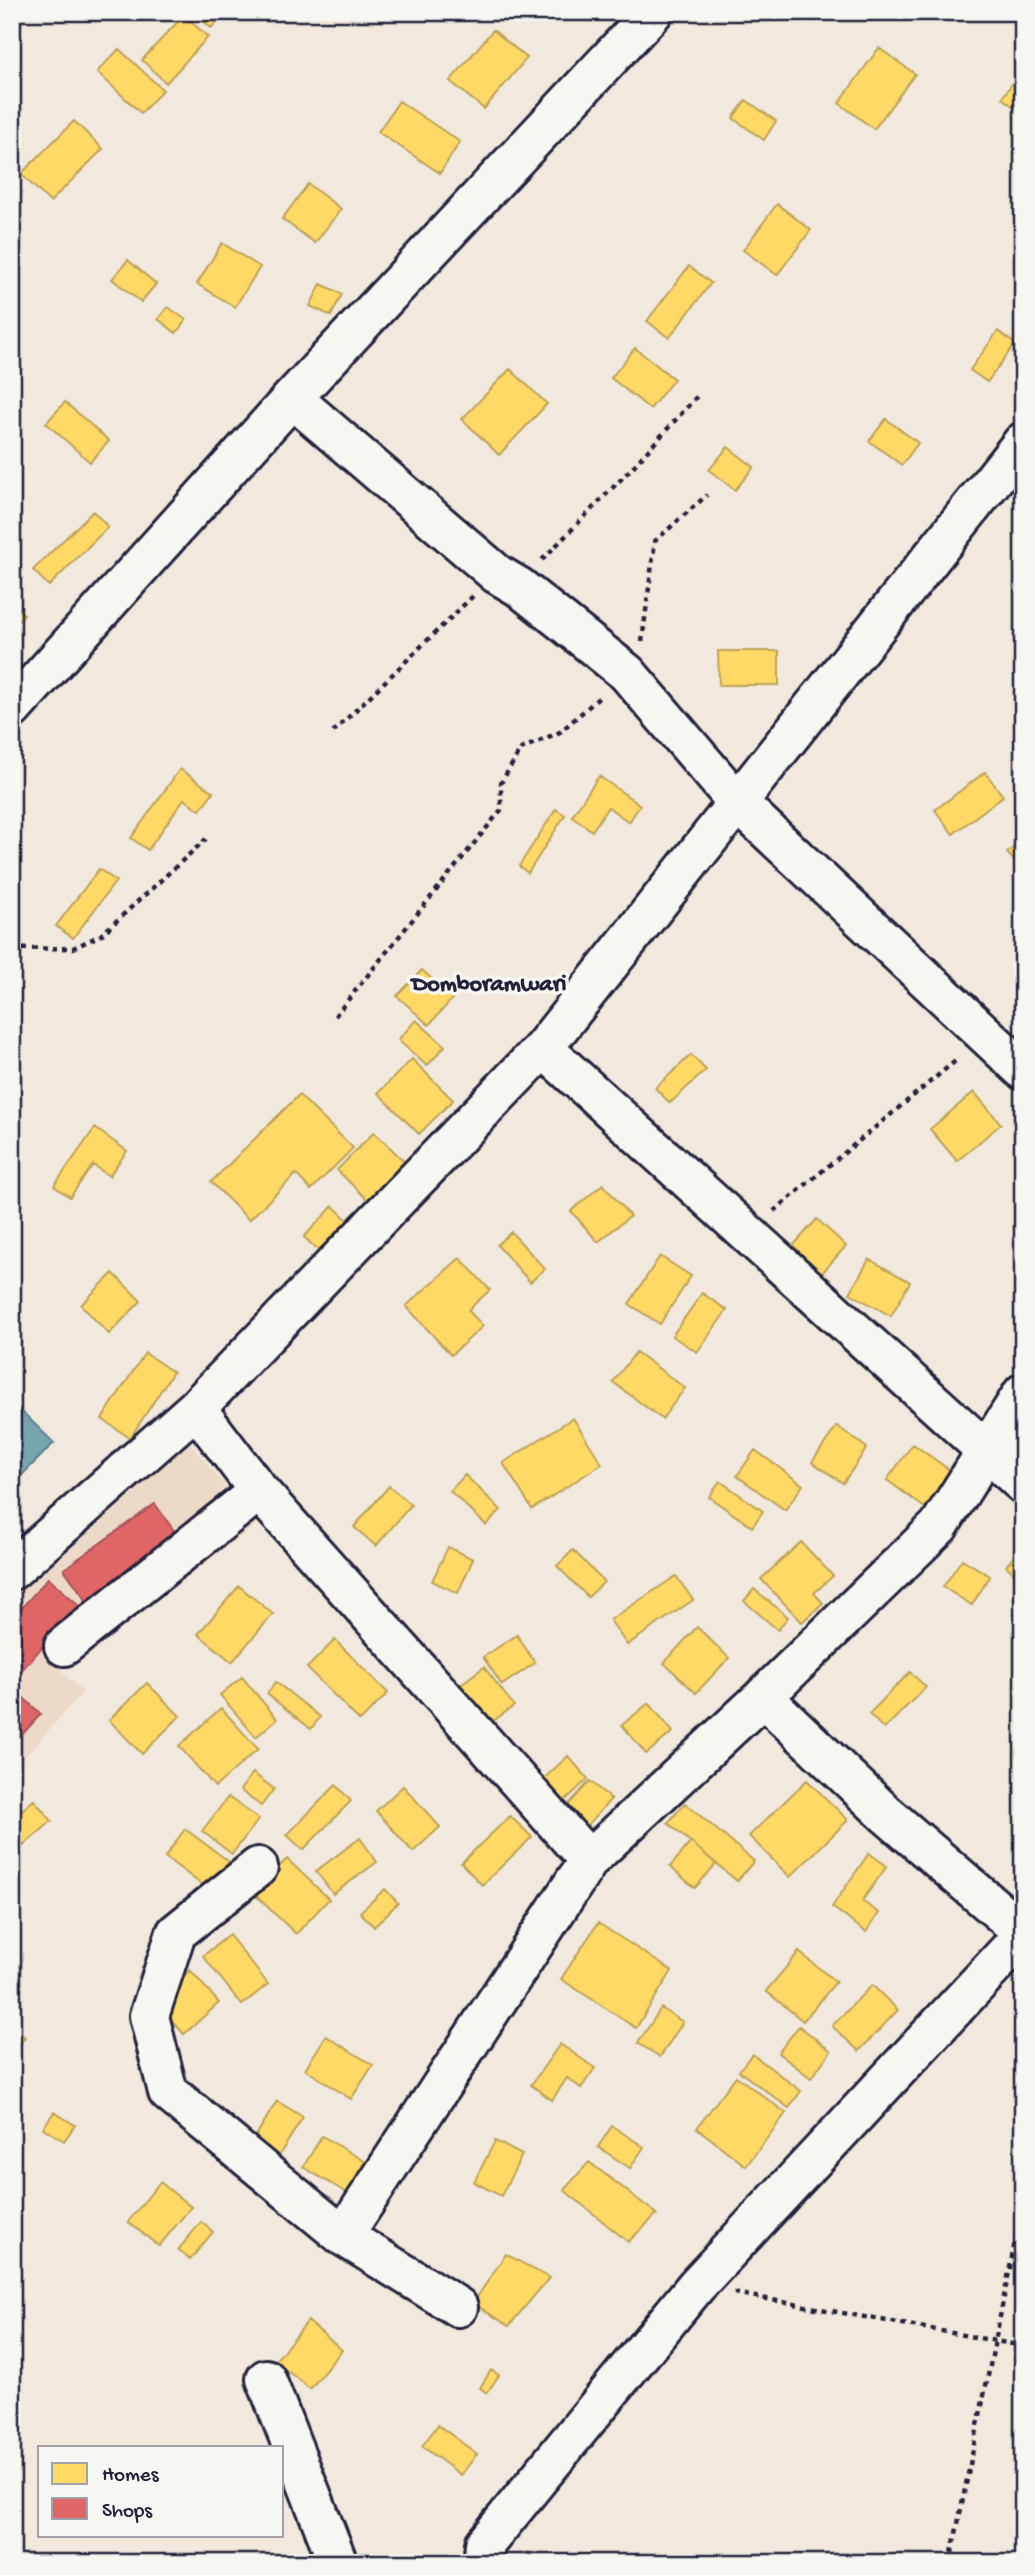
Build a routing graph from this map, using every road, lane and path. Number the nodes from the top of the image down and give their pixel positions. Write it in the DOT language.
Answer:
graph roads {
  1 [pos="653,12"];
  2 [pos="700,393"];
  3 [pos="292,398"];
  4 [pos="1023,442"];
  5 [pos="707,495"];
  6 [pos="508,581"];
  7 [pos="627,673"];
  8 [pos="12,709"];
  9 [pos="333,732"];
  10 [pos="737,802"];
  11 [pos="206,839"];
  12 [pos="12,949"];
  13 [pos="335,1016"];
  14 [pos="986,1034"];
  15 [pos="543,1048"];
  16 [pos="1023,1070"];
  17 [pos="746,1234"];
  18 [pos="1023,1394"];
  19 [pos="196,1408"];
  20 [pos="987,1452"];
  21 [pos="1023,1484"];
  22 [pos="259,1491"];
  23 [pos="12,1570"];
  24 [pos="64,1646"];
  25 [pos="763,1697"];
  26 [pos="589,1860"];
  27 [pos="258,1867"];
  28 [pos="1023,1934"];
  29 [pos="1023,2203"];
  30 [pos="343,2236"];
  31 [pos="696,2286"];
  32 [pos="458,2307"];
  33 [pos="996,2341"];
  34 [pos="1023,2346"];
  35 [pos="265,2379"];
  36 [pos="338,2563"];
  37 [pos="483,2563"];
  38 [pos="950,2563"];
  1 -- 3 [label="street"];
  2 -- 6 [label="path"];
  3 -- 6 [label="street"];
  3 -- 8 [label="street"];
  4 -- 10 [label="street"];
  5 -- 7 [label="path"];
  6 -- 7 [label="street"];
  6 -- 9 [label="path"];
  7 -- 10 [label="street"];
  7 -- 13 [label="path"];
  10 -- 14 [label="street"];
  10 -- 15 [label="street"];
  11 -- 12 [label="path"];
  14 -- 16 [label="street"];
  14 -- 17 [label="path"];
  15 -- 17 [label="street"];
  15 -- 19 [label="street"];
  17 -- 20 [label="street"];
  18 -- 20 [label="street"];
  19 -- 22 [label="street"];
  19 -- 23 [label="street"];
  20 -- 21 [label="street"];
  20 -- 25 [label="street"];
  22 -- 24 [label="street"];
  22 -- 26 [label="street"];
  25 -- 26 [label="street"];
  25 -- 28 [label="street"];
  26 -- 30 [label="street"];
  27 -- 30 [label="street"];
  28 -- 31 [label="street"];
  29 -- 33 [label="path"];
  30 -- 32 [label="street"];
  31 -- 33 [label="path"];
  31 -- 37 [label="street"];
  33 -- 34 [label="path"];
  33 -- 38 [label="path"];
  35 -- 36 [label="street"];
}
